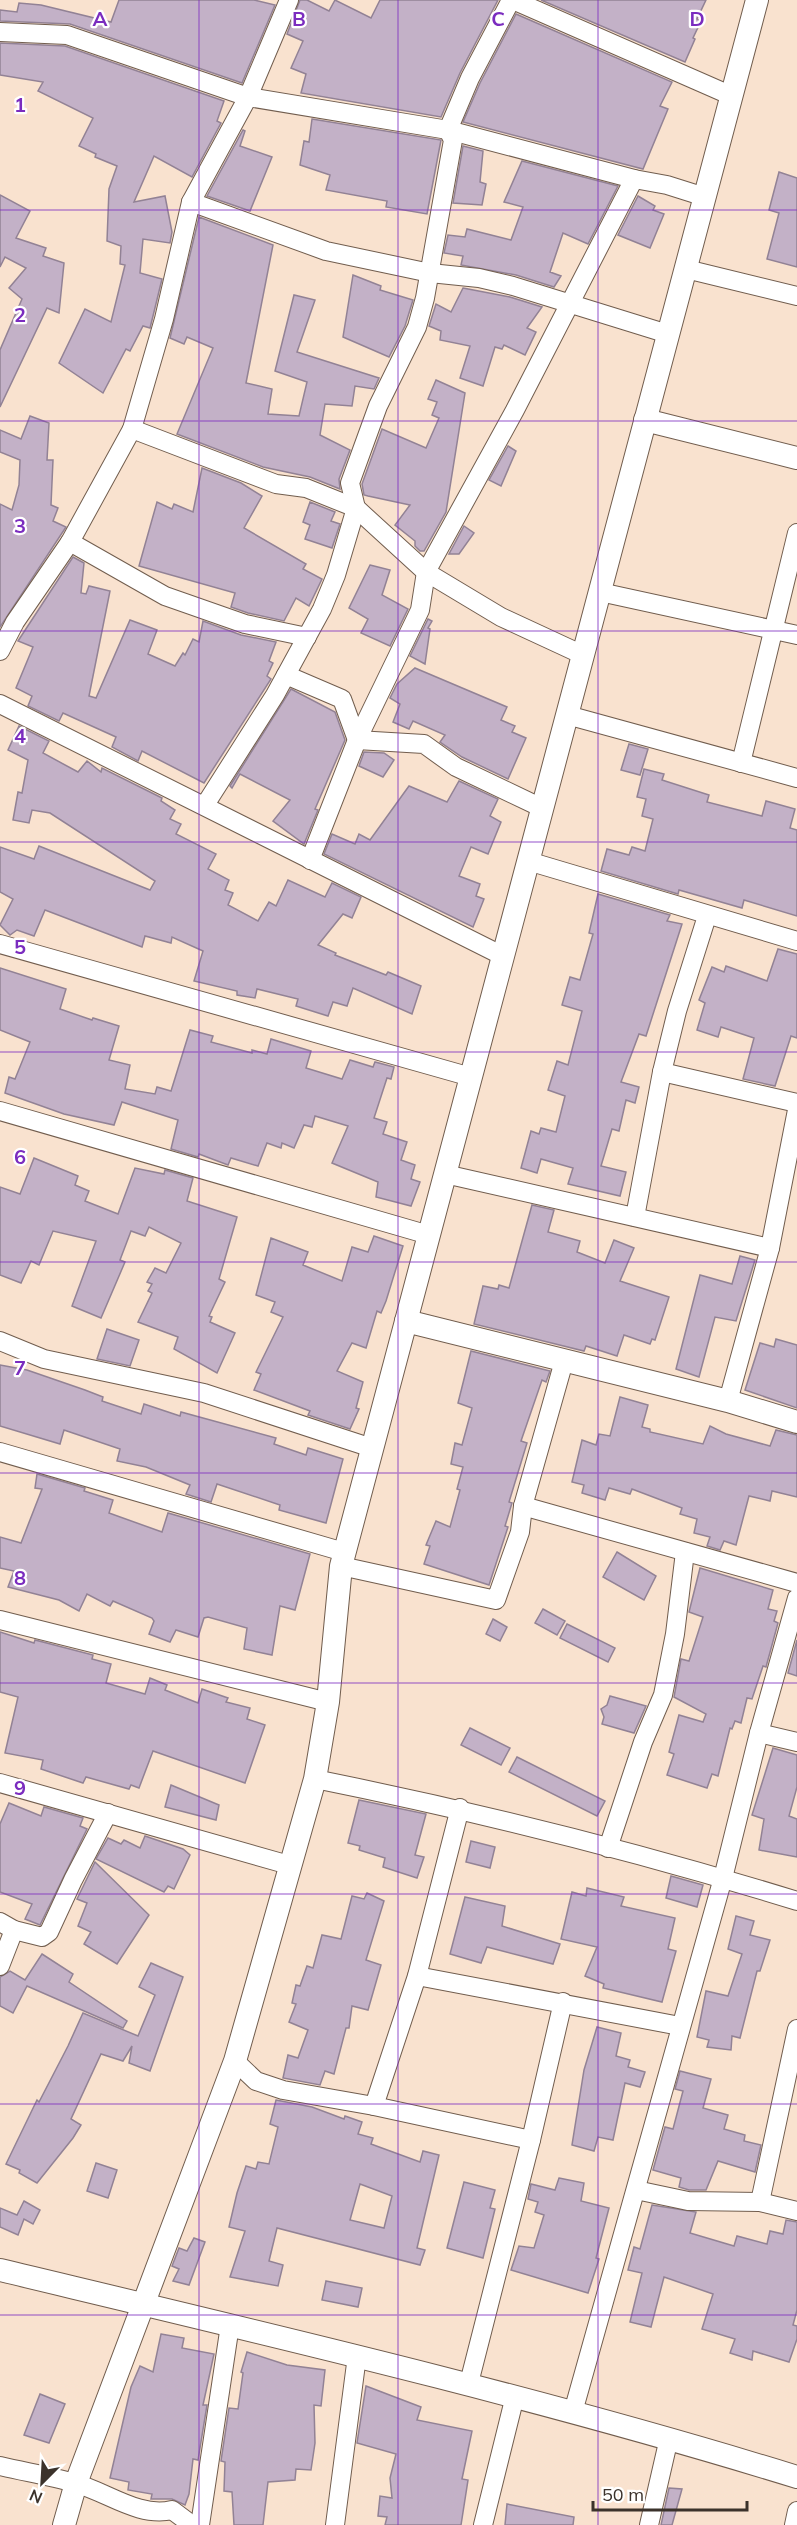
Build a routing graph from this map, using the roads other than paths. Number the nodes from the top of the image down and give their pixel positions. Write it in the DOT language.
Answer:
graph roads {
  1 [pos="289,0"];
  2 [pos="512,0"];
  3 [pos="757,0"];
  4 [pos="0,32"];
  5 [pos="732,96"];
  6 [pos="249,97"];
  7 [pos="448,130"];
  8 [pos="634,179"];
  9 [pos="705,197"];
  10 [pos="191,202"];
  11 [pos="686,269"];
  12 [pos="430,273"];
  13 [pos="797,296"];
  14 [pos="570,304"];
  15 [pos="668,334"];
  16 [pos="645,420"];
  17 [pos="132,429"];
  18 [pos="797,458"];
  19 [pos="356,508"];
  20 [pos="797,533"];
  21 [pos="70,542"];
  22 [pos="426,573"];
  23 [pos="600,592"];
  24 [pos="774,631"];
  25 [pos="797,635"];
  26 [pos="307,637"];
  27 [pos="0,651"];
  28 [pos="583,655"];
  29 [pos="286,675"];
  30 [pos="0,705"];
  31 [pos="567,715"];
  32 [pos="357,740"];
  33 [pos="741,763"];
  34 [pos="797,778"];
  35 [pos="205,805"];
  36 [pos="542,808"];
  37 [pos="310,860"];
  38 [pos="528,861"];
  39 [pos="707,916"];
  40 [pos="797,941"];
  41 [pos="0,944"];
  42 [pos="503,956"];
  43 [pos="662,1072"];
  44 [pos="471,1077"];
  45 [pos="797,1103"];
  46 [pos="797,1110"];
  47 [pos="0,1111"];
  48 [pos="445,1174"];
  49 [pos="635,1216"];
  50 [pos="429,1235"];
  51 [pos="770,1248"];
  52 [pos="406,1321"];
  53 [pos="0,1341"];
  54 [pos="564,1361"];
  55 [pos="728,1401"];
  56 [pos="797,1422"];
  57 [pos="372,1448"];
  58 [pos="0,1452"];
  59 [pos="523,1506"];
  60 [pos="685,1552"];
  61 [pos="342,1559"];
  62 [pos="797,1583"];
  63 [pos="797,1598"];
  64 [pos="0,1620"];
  65 [pos="328,1702"];
  66 [pos="759,1733"];
  67 [pos="797,1742"];
  68 [pos="315,1779"];
  69 [pos="0,1783"];
  70 [pos="460,1808"];
  71 [pos="108,1813"];
  72 [pos="608,1848"];
  73 [pos="289,1865"];
  74 [pos="723,1878"];
  75 [pos="797,1901"];
  76 [pos="7,1926"];
  77 [pos="0,1966"];
  78 [pos="417,1976"];
  79 [pos="563,2002"];
  80 [pos="680,2026"];
  81 [pos="797,2029"];
  82 [pos="235,2061"];
  83 [pos="792,2073"];
  84 [pos="374,2106"];
  85 [pos="531,2140"];
  86 [pos="636,2190"];
  87 [pos="760,2202"];
  88 [pos="797,2211"];
  89 [pos="0,2270"];
  90 [pos="144,2305"];
  91 [pos="230,2325"];
  92 [pos="357,2356"];
  93 [pos="469,2383"];
  94 [pos="515,2396"];
  95 [pos="573,2412"];
  96 [pos="669,2438"];
  97 [pos="0,2466"];
  98 [pos="797,2477"];
  99 [pos="76,2483"];
  100 [pos="797,2511"];
  101 [pos="64,2525"];
  102 [pos="192,2525"];
  103 [pos="200,2525"];
  104 [pos="335,2525"];
  105 [pos="483,2525"];
  106 [pos="649,2525"];
  107 [pos="794,2525"];
  1 -- 6 [label="street"];
  2 -- 5 [label="street"];
  2 -- 7 [label="street"];
  3 -- 5 [label="street"];
  4 -- 6 [label="street"];
  5 -- 9 [label="street"];
  6 -- 7 [label="street"];
  6 -- 10 [label="street"];
  7 -- 8 [label="street"];
  7 -- 12 [label="street"];
  8 -- 9 [label="street"];
  8 -- 14 [label="street"];
  9 -- 11 [label="street"];
  10 -- 12 [label="street"];
  10 -- 17 [label="street"];
  11 -- 13 [label="street"];
  11 -- 15 [label="street"];
  12 -- 14 [label="street"];
  12 -- 19 [label="street"];
  14 -- 15 [label="street"];
  14 -- 22 [label="street"];
  15 -- 16 [label="street"];
  16 -- 18 [label="street"];
  16 -- 23 [label="street"];
  17 -- 19 [label="street"];
  17 -- 21 [label="street"];
  19 -- 22 [label="street"];
  19 -- 26 [label="street"];
  20 -- 24 [label="street"];
  21 -- 26 [label="street"];
  21 -- 27 [label="street"];
  22 -- 28 [label="street"];
  22 -- 32 [label="street"];
  23 -- 24 [label="street"];
  23 -- 28 [label="street"];
  24 -- 25 [label="street"];
  24 -- 33 [label="street"];
  26 -- 29 [label="street"];
  28 -- 31 [label="street"];
  29 -- 32 [label="street"];
  29 -- 35 [label="street"];
  30 -- 35 [label="street"];
  31 -- 33 [label="street"];
  31 -- 36 [label="street"];
  32 -- 36 [label="street"];
  32 -- 37 [label="street"];
  33 -- 34 [label="street"];
  35 -- 37 [label="street"];
  36 -- 38 [label="street"];
  37 -- 42 [label="street"];
  38 -- 39 [label="street"];
  38 -- 42 [label="street"];
  39 -- 40 [label="street"];
  39 -- 43 [label="street"];
  41 -- 44 [label="street"];
  42 -- 44 [label="street"];
  43 -- 45 [label="street"];
  43 -- 49 [label="street"];
  44 -- 48 [label="street"];
  46 -- 51 [label="street"];
  47 -- 50 [label="street"];
  48 -- 49 [label="street"];
  48 -- 50 [label="street"];
  49 -- 51 [label="street"];
  50 -- 52 [label="street"];
  51 -- 55 [label="street"];
  52 -- 54 [label="street"];
  52 -- 57 [label="street"];
  53 -- 57 [label="street"];
  54 -- 55 [label="street"];
  54 -- 59 [label="street"];
  55 -- 56 [label="street"];
  57 -- 61 [label="street"];
  58 -- 61 [label="street"];
  59 -- 60 [label="street"];
  59 -- 61 [label="street"];
  60 -- 62 [label="street"];
  60 -- 72 [label="street"];
  61 -- 65 [label="street"];
  63 -- 66 [label="street"];
  64 -- 65 [label="street"];
  65 -- 68 [label="street"];
  66 -- 67 [label="street"];
  66 -- 74 [label="street"];
  68 -- 70 [label="street"];
  68 -- 73 [label="street"];
  69 -- 71 [label="street"];
  70 -- 72 [label="street"];
  70 -- 78 [label="street"];
  71 -- 73 [label="street"];
  71 -- 76 [label="street"];
  72 -- 74 [label="street"];
  73 -- 82 [label="street"];
  74 -- 75 [label="street"];
  74 -- 80 [label="street"];
  76 -- 77 [label="street"];
  78 -- 79 [label="street"];
  78 -- 84 [label="street"];
  79 -- 80 [label="street"];
  79 -- 85 [label="street"];
  80 -- 86 [label="street"];
  81 -- 83 [label="street"];
  82 -- 84 [label="street"];
  82 -- 90 [label="street"];
  83 -- 87 [label="street"];
  84 -- 85 [label="street"];
  85 -- 93 [label="street"];
  86 -- 87 [label="street"];
  86 -- 95 [label="street"];
  87 -- 88 [label="street"];
  89 -- 90 [label="street"];
  90 -- 91 [label="street"];
  90 -- 99 [label="street"];
  91 -- 92 [label="street"];
  91 -- 103 [label="street"];
  92 -- 93 [label="street"];
  92 -- 104 [label="street"];
  93 -- 94 [label="street"];
  94 -- 95 [label="street"];
  94 -- 105 [label="street"];
  95 -- 96 [label="street"];
  96 -- 98 [label="street"];
  96 -- 106 [label="street"];
  97 -- 99 [label="street"];
  99 -- 101 [label="street"];
  99 -- 102 [label="street"];
  100 -- 107 [label="street"];
}
